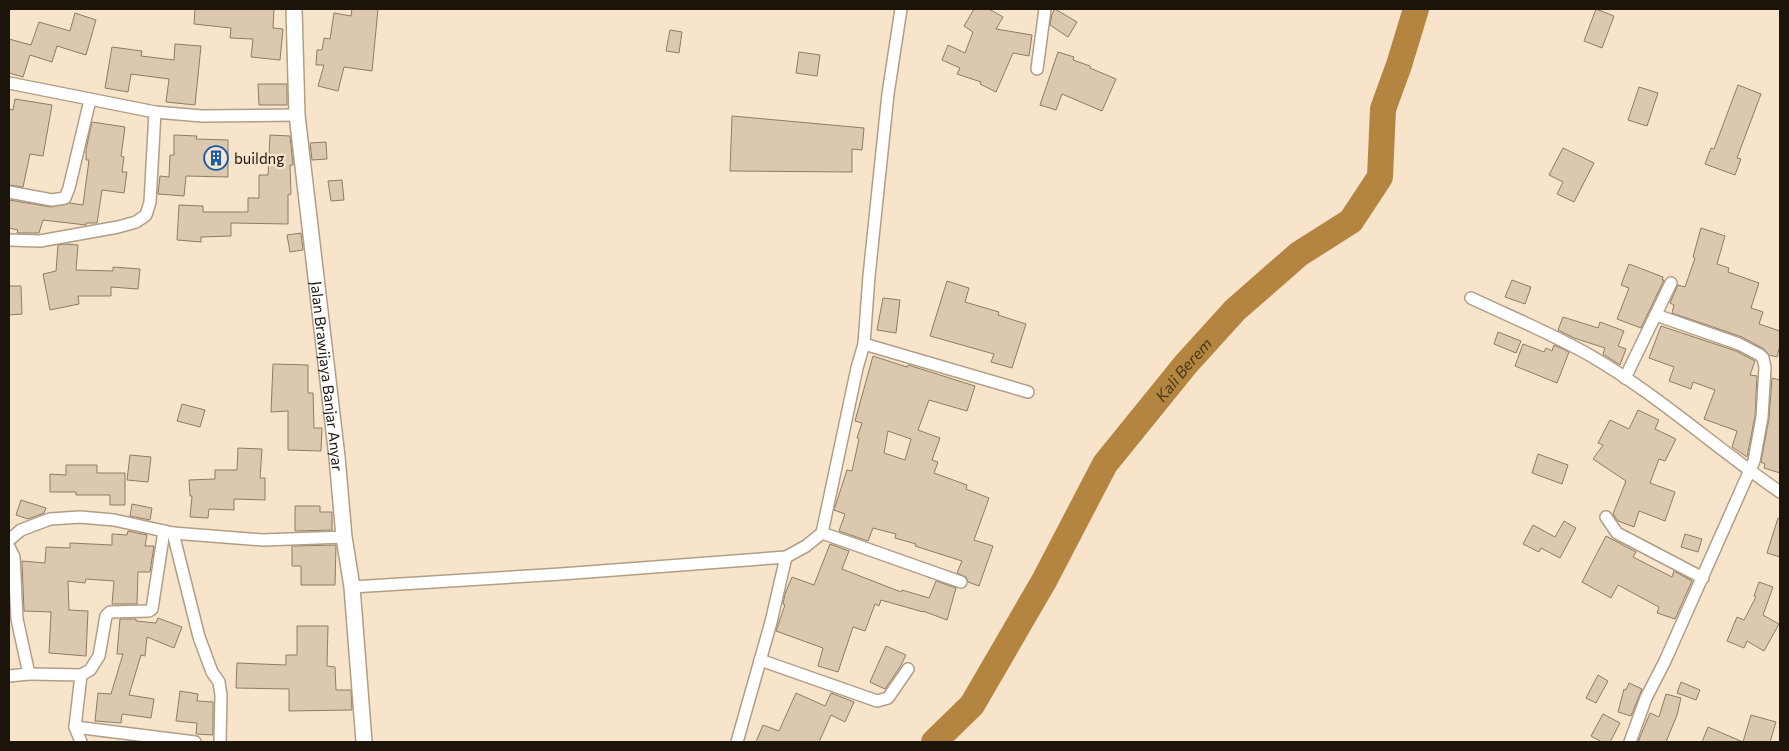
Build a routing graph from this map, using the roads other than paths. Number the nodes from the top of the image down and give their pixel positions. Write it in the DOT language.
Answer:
graph roads {
  1 [pos="294,9"];
  2 [pos="900,9"];
  3 [pos="1045,9"];
  4 [pos="1036,69"];
  5 [pos="9,83"];
  6 [pos="90,100"];
  7 [pos="155,112"];
  8 [pos="298,115"];
  9 [pos="9,192"];
  10 [pos="9,240"];
  11 [pos="1671,284"];
  12 [pos="1471,298"];
  13 [pos="1656,315"];
  14 [pos="864,344"];
  15 [pos="1625,378"];
  16 [pos="1028,392"];
  17 [pos="1750,471"];
  18 [pos="1780,492"];
  19 [pos="1606,517"];
  20 [pos="168,532"];
  21 [pos="822,533"];
  22 [pos="344,537"];
  23 [pos="9,540"];
  24 [pos="9,547"];
  25 [pos="786,557"];
  26 [pos="1703,578"];
  27 [pos="962,582"];
  28 [pos="352,587"];
  29 [pos="760,660"];
  30 [pos="908,669"];
  31 [pos="29,674"];
  32 [pos="81,675"];
  33 [pos="9,676"];
  34 [pos="75,727"];
  35 [pos="81,742"];
  36 [pos="195,742"];
  37 [pos="220,742"];
  38 [pos="364,742"];
  39 [pos="737,742"];
  40 [pos="1630,742"];
  1 -- 8 [label="street, Jalan Brawijaya Banjar Anyar"];
  2 -- 14 [label="street"];
  3 -- 4 [label="street"];
  5 -- 6 [label="street"];
  6 -- 7 [label="street"];
  6 -- 9 [label="street"];
  7 -- 8 [label="street"];
  7 -- 10 [label="street"];
  8 -- 22 [label="street, Jalan Brawijaya Banjar Anyar"];
  11 -- 13 [label="street"];
  12 -- 15 [label="street"];
  13 -- 15 [label="street"];
  13 -- 17 [label="street"];
  14 -- 16 [label="street"];
  14 -- 21 [label="street"];
  15 -- 17 [label="street"];
  17 -- 18 [label="street"];
  17 -- 26 [label="street"];
  19 -- 26 [label="street"];
  20 -- 22 [label="street"];
  20 -- 23 [label="street"];
  20 -- 32 [label="street"];
  20 -- 37 [label="street"];
  21 -- 25 [label="street"];
  21 -- 27 [label="street"];
  22 -- 28 [label="street, Jalan Brawijaya Banjar Anyar"];
  24 -- 31 [label="street"];
  25 -- 28 [label="street"];
  25 -- 29 [label="street"];
  26 -- 40 [label="street"];
  28 -- 38 [label="street, Jalan Brawijaya Banjar Anyar"];
  29 -- 30 [label="street"];
  29 -- 39 [label="street"];
  31 -- 32 [label="street"];
  31 -- 33 [label="street"];
  32 -- 34 [label="street"];
  34 -- 35 [label="street"];
  34 -- 36 [label="street"];
}
